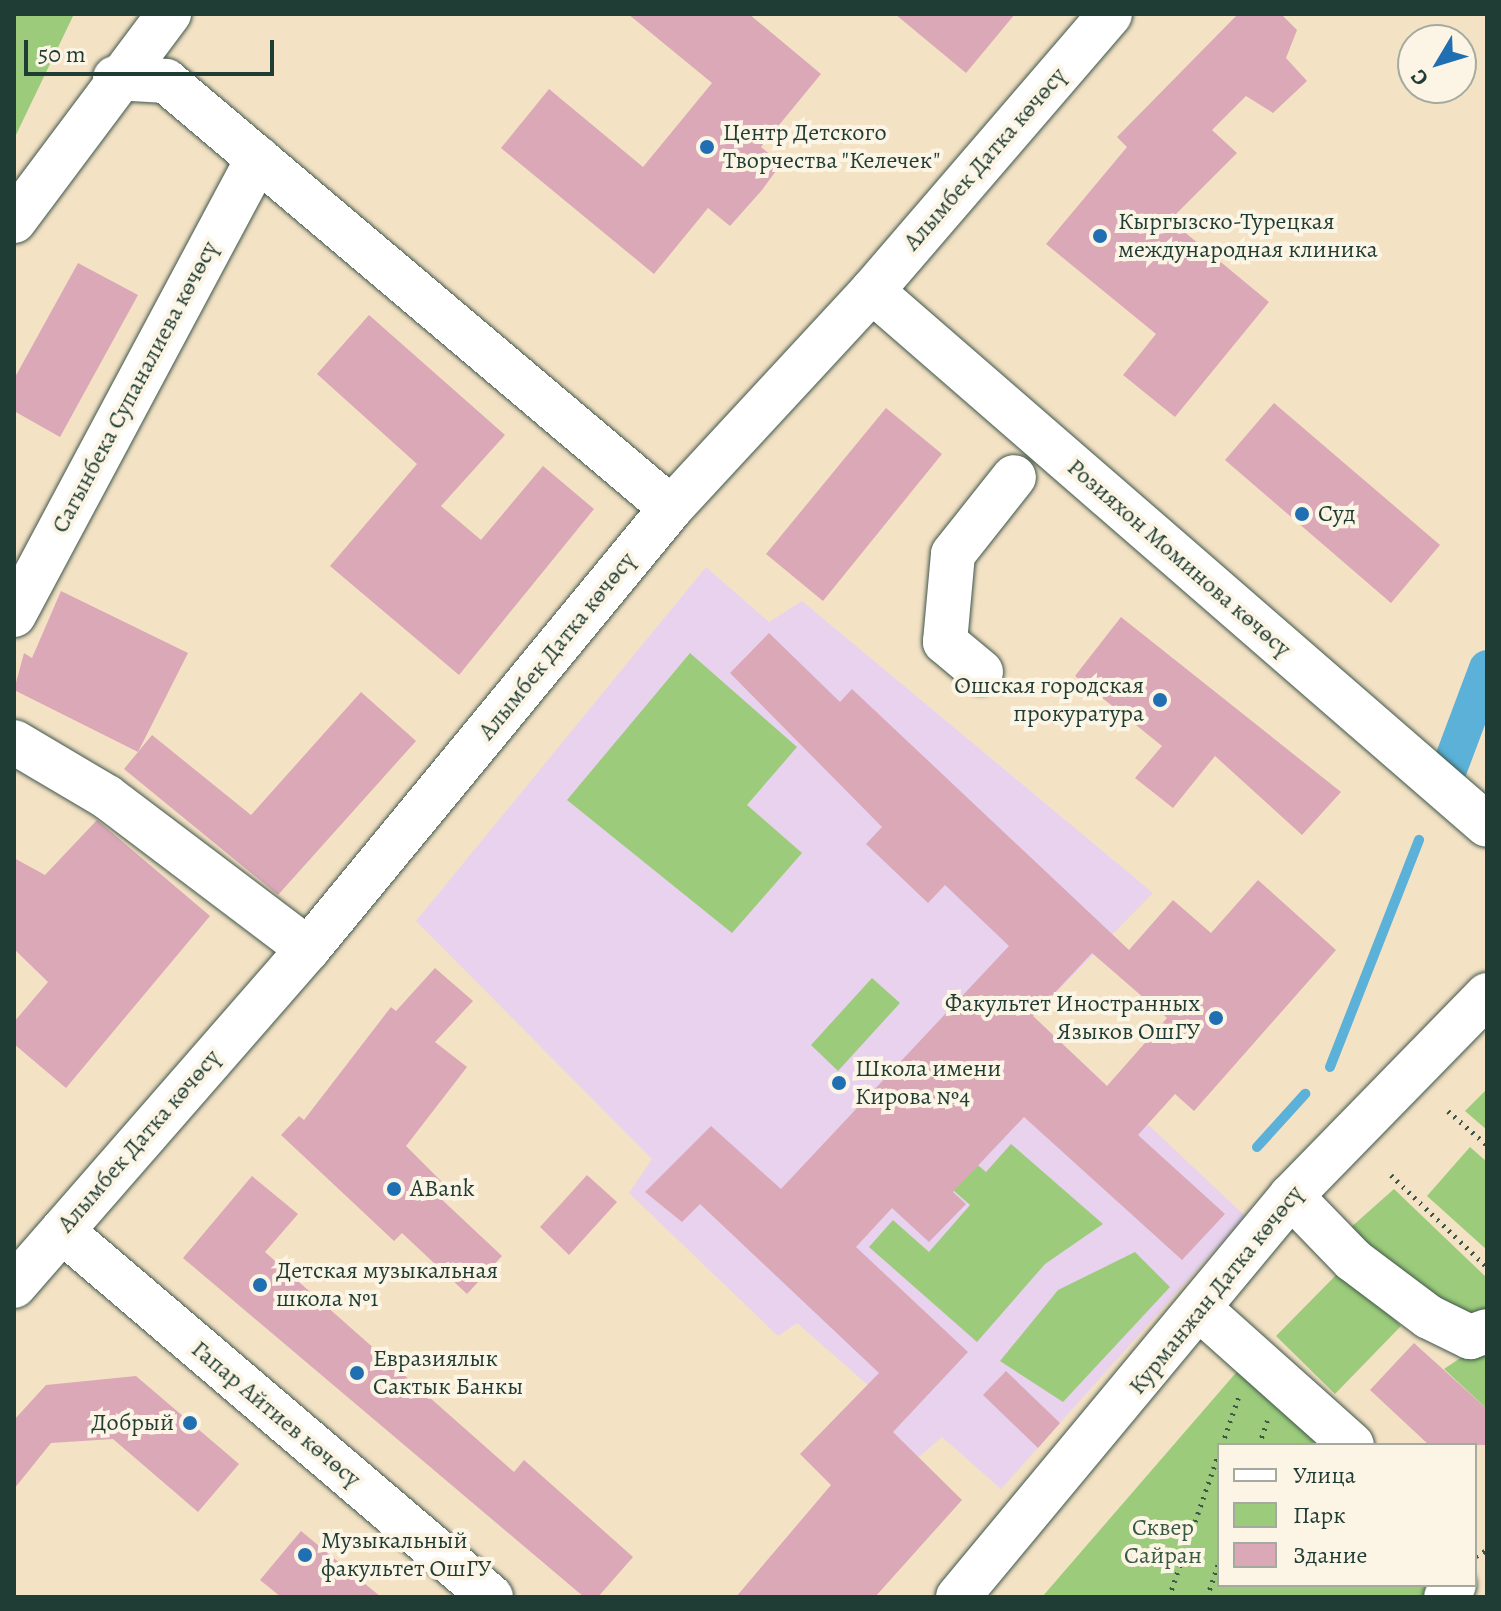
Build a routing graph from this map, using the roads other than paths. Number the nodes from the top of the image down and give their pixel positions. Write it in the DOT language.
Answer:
graph roads {
  1 [pos="169,14"];
  2 [pos="1110,14"];
  3 [pos="115,78"];
  4 [pos="258,158"];
  5 [pos="14,221"];
  6 [pos="872,291"];
  7 [pos="1014,477"];
  8 [pos="671,508"];
  9 [pos="14,615"];
  10 [pos="981,672"];
  11 [pos="14,742"];
  12 [pos="1487,825"];
  13 [pos="308,949"];
  14 [pos="1487,995"];
  15 [pos="1291,1196"];
  16 [pos="62,1231"];
  17 [pos="14,1286"];
  18 [pos="1202,1311"];
  19 [pos="1487,1331"];
  20 [pos="1350,1443"];
  21 [pos="491,1597"];
  22 [pos="958,1597"];
  1 -- 3 [label="main road"];
  2 -- 6 [label="main road, Алымбек Датка көчөсү"];
  3 -- 4 [label="main road"];
  3 -- 5 [label="main road"];
  4 -- 8 [label="main road"];
  4 -- 9 [label="main road, Сагынбека Супаналиева көчөсү"];
  6 -- 8 [label="main road, Алымбек Датка көчөсү"];
  6 -- 12 [label="main road, Розияхон Моминова көчөсү"];
  7 -- 10 [label="main road"];
  8 -- 13 [label="main road, Алымбек Датка көчөсү"];
  11 -- 13 [label="main road"];
  13 -- 16 [label="main road, Алымбек Датка көчөсү"];
  14 -- 15 [label="main road, Курманжан Датка көчөсү"];
  15 -- 18 [label="main road, Курманжан Датка көчөсү"];
  15 -- 19 [label="main road"];
  16 -- 17 [label="main road, Алымбек Датка көчөсү"];
  16 -- 21 [label="main road, Гапар Айтиев көчөсү"];
  18 -- 20 [label="main road"];
  18 -- 22 [label="main road, Курманжан Датка көчөсү"];
}
